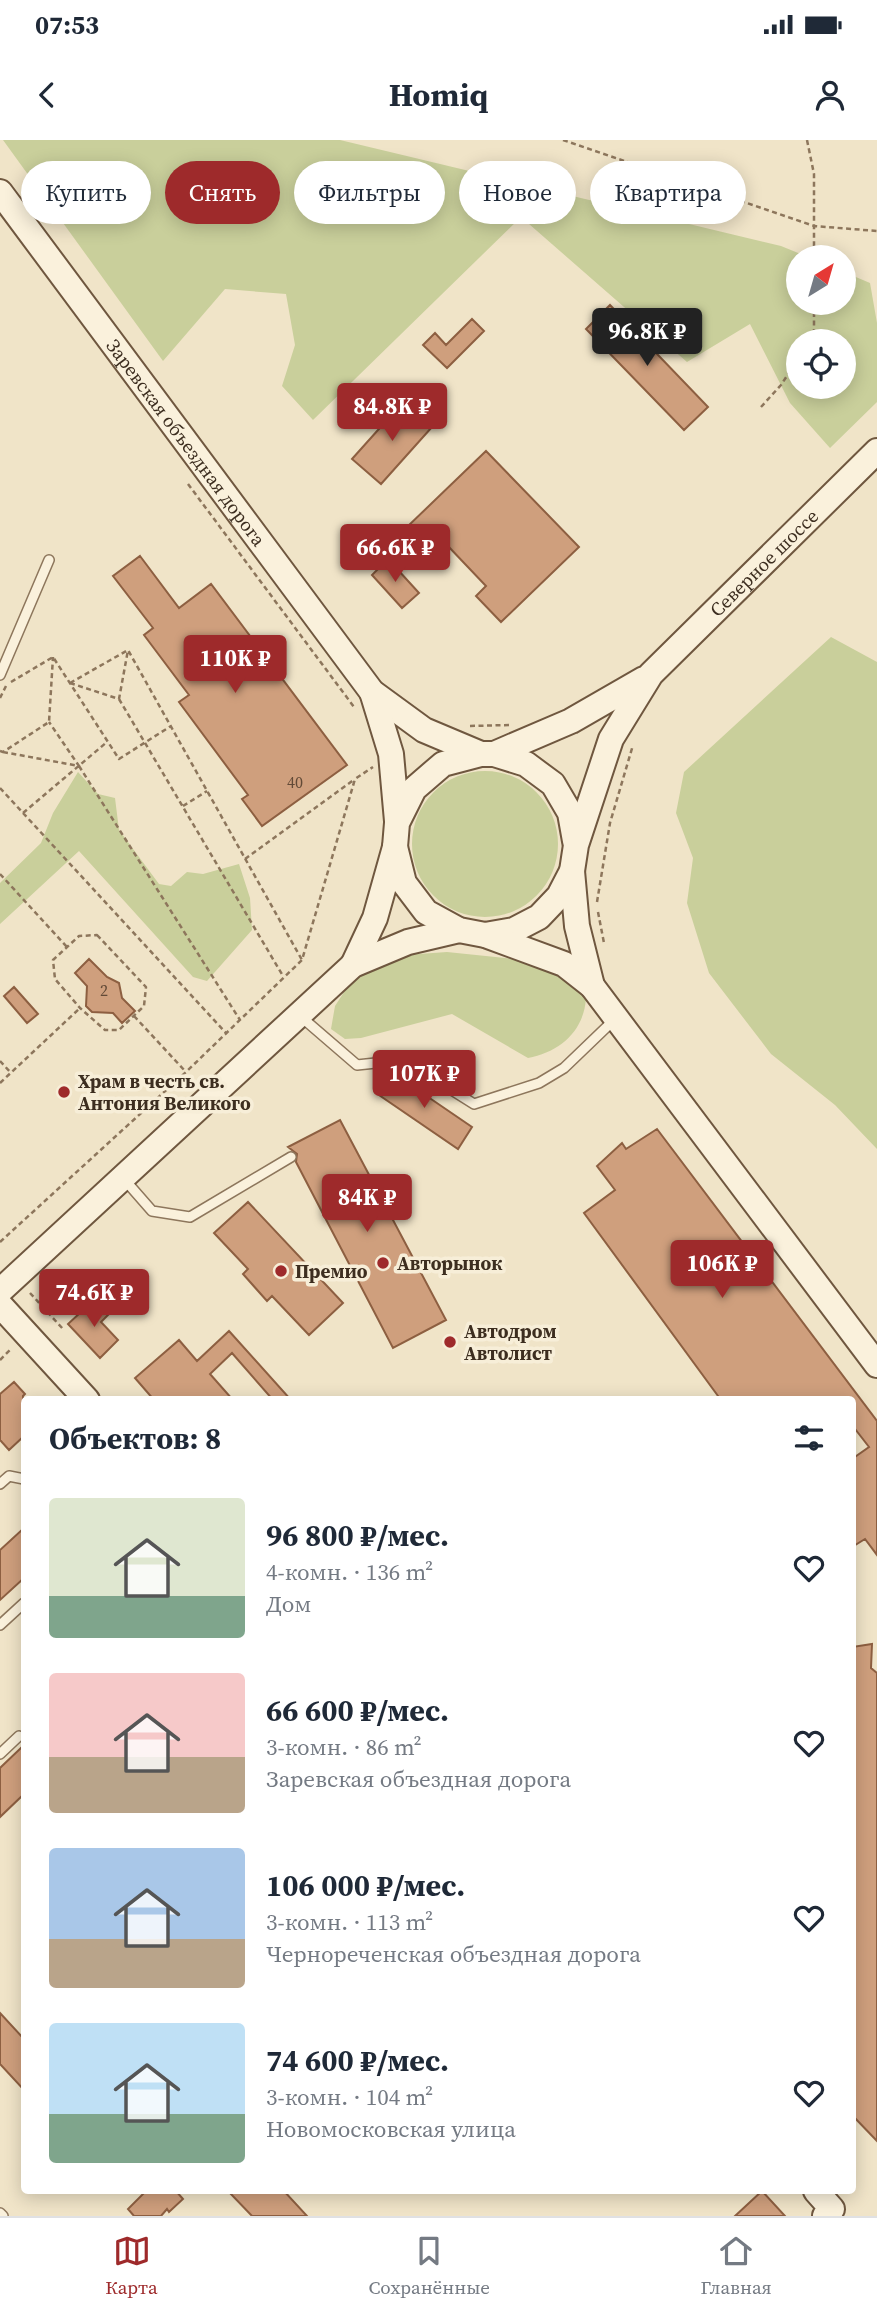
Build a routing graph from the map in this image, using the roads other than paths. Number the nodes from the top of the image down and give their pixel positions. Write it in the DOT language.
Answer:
graph roads {
  1 [pos="0,192"];
  2 [pos="877,451"];
  3 [pos="49,560"];
  4 [pos="651,674"];
  5 [pos="0,675"];
  6 [pos="363,699"];
  7 [pos="487,754"];
  8 [pos="396,835"];
  9 [pos="576,845"];
  10 [pos="572,871"];
  11 [pos="459,930"];
  12 [pos="485,934"];
  13 [pos="353,965"];
  14 [pos="592,986"];
  15 [pos="299,1015"];
  16 [pos="616,1018"];
  17 [pos="291,1157"];
  18 [pos="122,1178"];
  19 [pos="0,1291"];
  20 [pos="0,1305"];
  21 [pos="877,1365"];
  22 [pos="83,1396"];
  23 [pos="21,1478"];
  24 [pos="0,1484"];
  25 [pos="21,1606"];
  26 [pos="0,1625"];
  27 [pos="19,1736"];
  28 [pos="0,1754"];
  1 -- 6 [label="main road, Заревская объездная дорога"];
  2 -- 4 [label="main road, Северное шоссе"];
  3 -- 5 [label="lane"];
  4 -- 7 [label="main road"];
  4 -- 9 [label="main road"];
  6 -- 7 [label="main road"];
  6 -- 8 [label="main road"];
  7 -- 8 [label="main road"];
  7 -- 9 [label="main road"];
  8 -- 11 [label="main road"];
  8 -- 13 [label="main road"];
  9 -- 10 [label="main road"];
  10 -- 12 [label="main road"];
  10 -- 14 [label="main road"];
  11 -- 12 [label="main road"];
  11 -- 13 [label="main road"];
  12 -- 14 [label="main road"];
  13 -- 15 [label="main road"];
  14 -- 16 [label="main road"];
  15 -- 16 [label="lane"];
  15 -- 18 [label="main road"];
  16 -- 21 [label="main road"];
  17 -- 18 [label="lane"];
  18 -- 19 [label="main road"];
  20 -- 22 [label="main road"];
  23 -- 24 [label="lane"];
  25 -- 26 [label="lane"];
  27 -- 28 [label="lane"];
}
